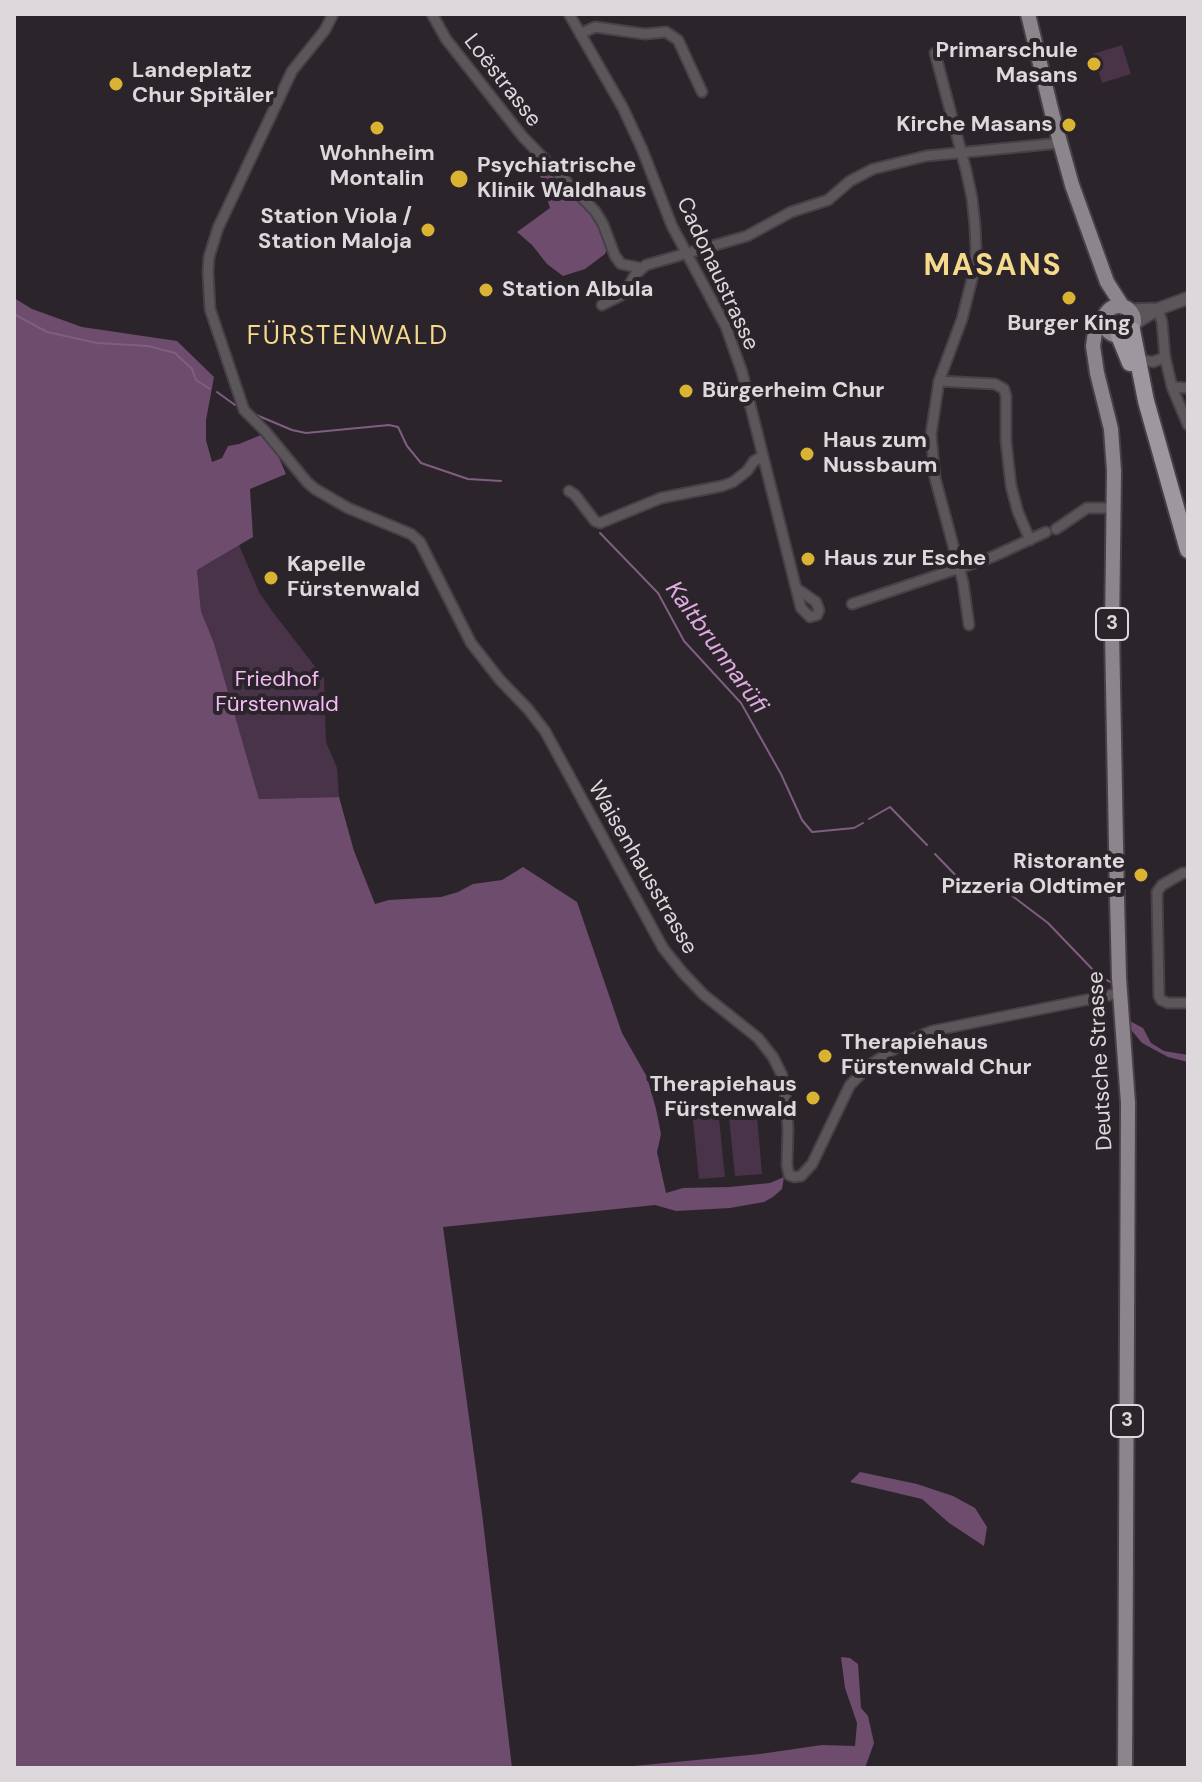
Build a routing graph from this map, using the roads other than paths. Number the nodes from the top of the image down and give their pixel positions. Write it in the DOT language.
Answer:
graph roads {
  1 [pos="333,14"];
  2 [pos="432,14"];
  3 [pos="569,14"];
  4 [pos="1028,14"];
  5 [pos="580,34"];
  6 [pos="935,53"];
  7 [pos="702,92"];
  8 [pos="1060,143"];
  9 [pos="961,152"];
  10 [pos="686,253"];
  11 [pos="641,268"];
  12 [pos="1188,298"];
  13 [pos="602,305"];
  14 [pos="1158,309"];
  15 [pos="1120,321"];
  16 [pos="1165,357"];
  17 [pos="1138,359"];
  18 [pos="939,381"];
  19 [pos="1172,387"];
  20 [pos="1188,388"];
  21 [pos="1146,401"];
  22 [pos="1188,425"];
  23 [pos="763,456"];
  24 [pos="569,491"];
  25 [pos="1114,508"];
  26 [pos="1030,540"];
  27 [pos="1188,550"];
  28 [pos="958,568"];
  29 [pos="796,588"];
  30 [pos="852,604"];
  31 [pos="969,625"];
  32 [pos="1188,873"];
  33 [pos="1120,993"];
  34 [pos="1188,1003"];
  35 [pos="1125,1768"];
  1 -- 33 [label="street, Waisenhausstrasse"];
  2 -- 11 [label="street, Loëstrasse"];
  3 -- 5 [label="street, Cadonaustrasse"];
  4 -- 8 [label="main road"];
  5 -- 7 [label="street"];
  5 -- 10 [label="street, Cadonaustrasse"];
  6 -- 9 [label="street"];
  8 -- 9 [label="street"];
  8 -- 15 [label="main road"];
  9 -- 10 [label="street"];
  9 -- 18 [label="street"];
  10 -- 11 [label="street"];
  10 -- 23 [label="street, Cadonaustrasse"];
  11 -- 13 [label="street"];
  12 -- 14 [label="street"];
  14 -- 15 [label="street"];
  14 -- 16 [label="street"];
  15 -- 17 [label="highway"];
  15 -- 21 [label="highway"];
  15 -- 25 [label="main road, Deutsche Strasse / 3"];
  16 -- 17 [label="street"];
  16 -- 19 [label="street"];
  17 -- 21 [label="highway"];
  18 -- 26 [label="street"];
  18 -- 28 [label="street"];
  19 -- 20 [label="street"];
  19 -- 22 [label="street"];
  21 -- 27 [label="highway"];
  23 -- 24 [label="street"];
  23 -- 29 [label="street, Cadonaustrasse"];
  25 -- 26 [label="street"];
  25 -- 33 [label="main road, Deutsche Strasse / 3"];
  26 -- 28 [label="street"];
  28 -- 30 [label="street"];
  28 -- 31 [label="street"];
  32 -- 34 [label="street"];
  33 -- 35 [label="main road, Deutsche Strasse / 3"];
}
